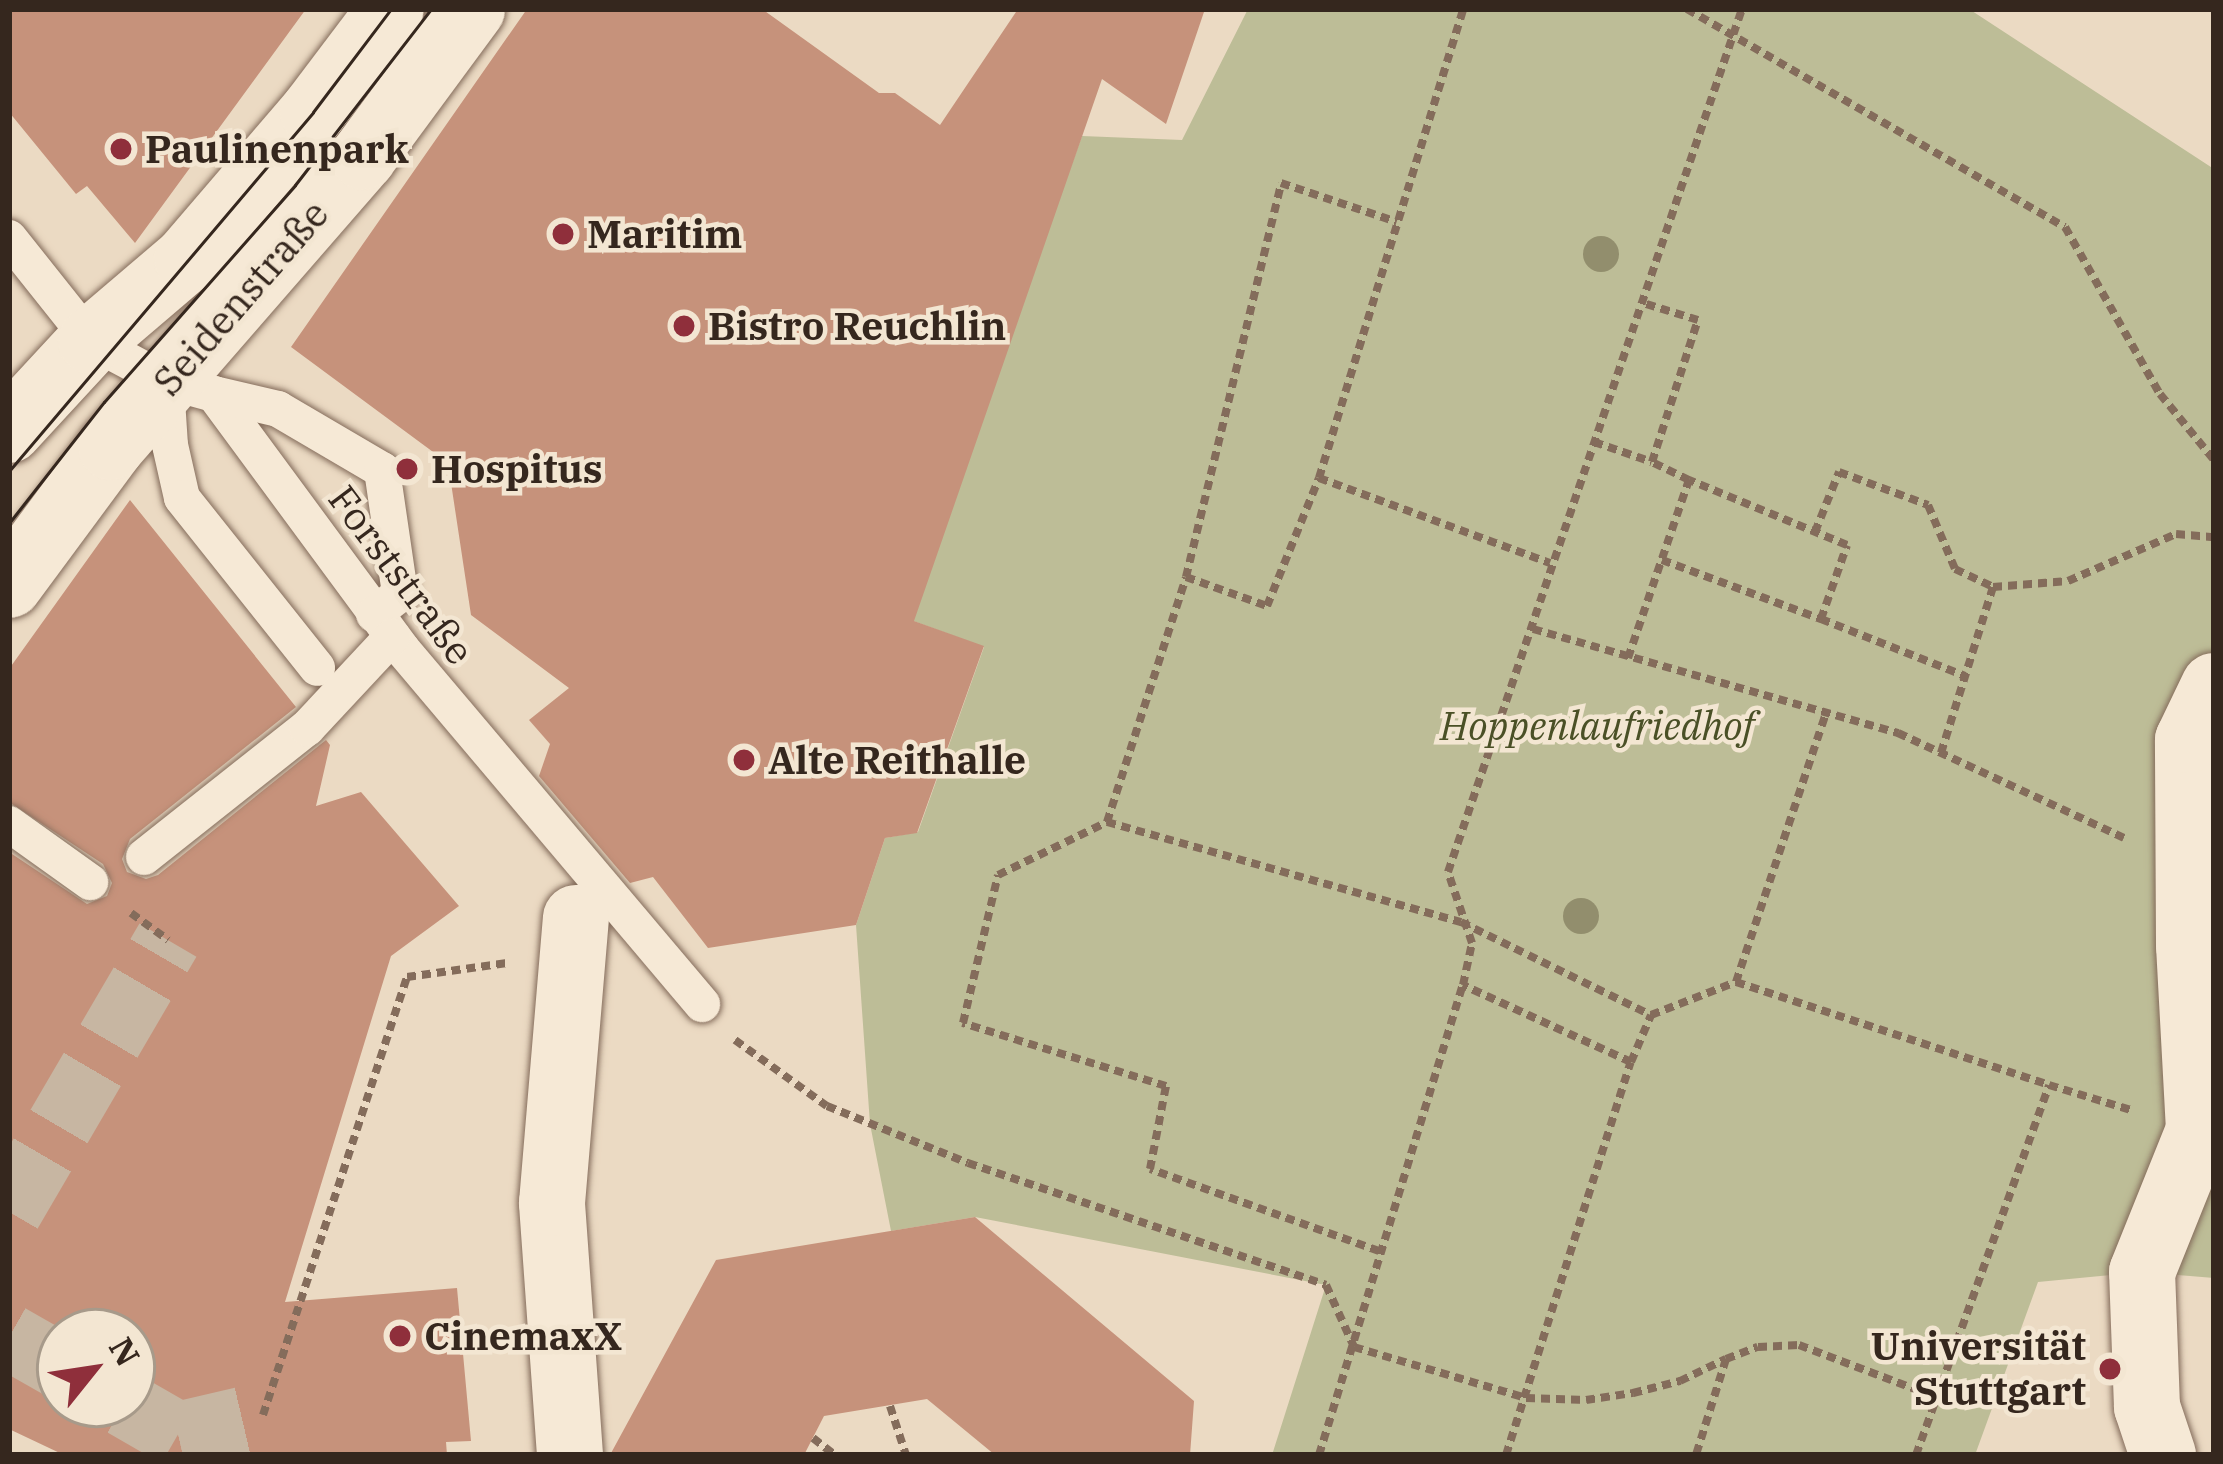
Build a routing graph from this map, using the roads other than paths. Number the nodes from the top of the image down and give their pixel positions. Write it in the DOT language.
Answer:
graph roads {
  1 [pos="391,9"];
  2 [pos="472,9"];
  3 [pos="9,238"];
  4 [pos="91,341"];
  5 [pos="190,388"];
  6 [pos="9,430"];
  7 [pos="9,585"];
  8 [pos="383,626"];
  9 [pos="316,668"];
  10 [pos="2214,686"];
  11 [pos="9,824"];
  12 [pos="144,857"];
  13 [pos="90,883"];
  14 [pos="575,935"];
  15 [pos="702,1004"];
  16 [pos="570,1455"];
  17 [pos="2163,1455"];
  1 -- 4 [label="street, Seidenstraße"];
  2 -- 5 [label="street, Seidenstraße"];
  3 -- 4 [label="lane, Forststraße"];
  4 -- 5 [label="lane, Forststraße"];
  4 -- 6 [label="street, Seidenstraße"];
  5 -- 7 [label="street, Seidenstraße"];
  5 -- 8 [label="lane, Forststraße"];
  5 -- 8 [label="lane"];
  5 -- 9 [label="lane"];
  8 -- 12 [label="lane"];
  8 -- 15 [label="lane, Forststraße"];
  10 -- 17 [label="street"];
  11 -- 13 [label="lane"];
  14 -- 16 [label="street"];
}
